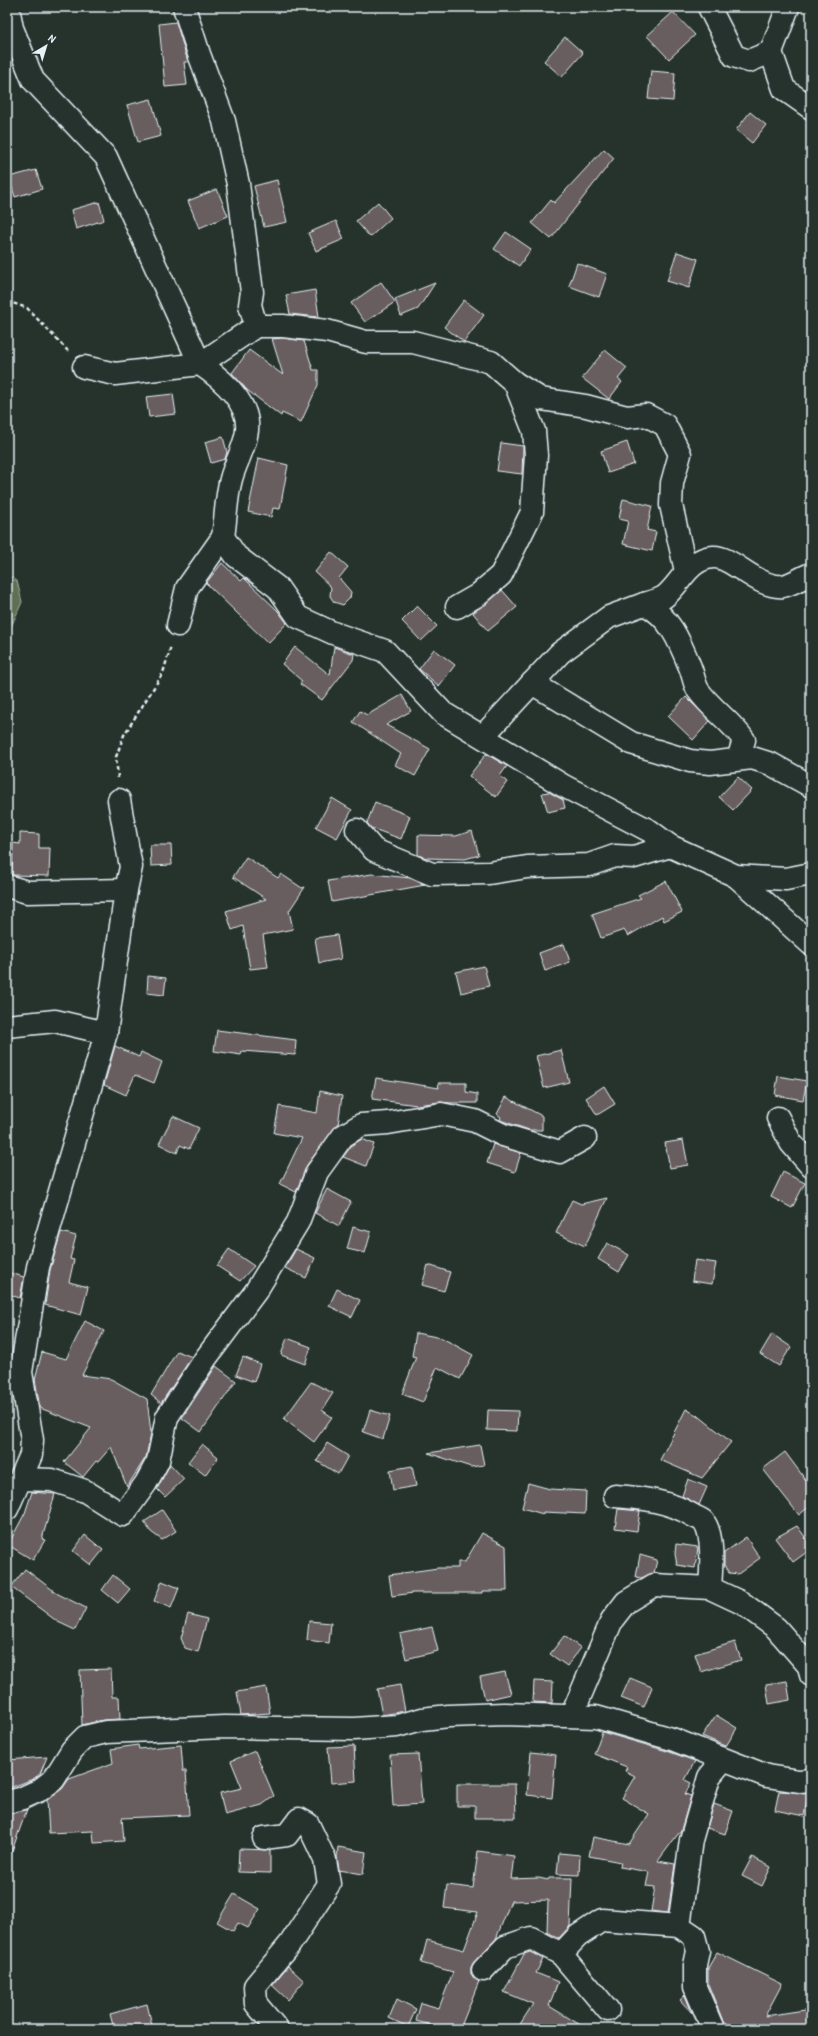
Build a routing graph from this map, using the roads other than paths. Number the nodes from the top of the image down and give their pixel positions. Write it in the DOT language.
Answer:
graph roads {
  1 [pos="8,7"];
  2 [pos="184,7"];
  3 [pos="709,7"];
  4 [pos="788,7"];
  5 [pos="771,52"];
  6 [pos="811,108"];
  7 [pos="256,326"];
  8 [pos="200,364"];
  9 [pos="84,367"];
  10 [pos="515,383"];
  11 [pos="223,536"];
  12 [pos="686,572"];
  13 [pos="811,574"];
  14 [pos="644,604"];
  15 [pos="458,607"];
  16 [pos="178,624"];
  17 [pos="532,683"];
  18 [pos="483,736"];
  19 [pos="738,758"];
  20 [pos="811,786"];
  21 [pos="119,800"];
  22 [pos="357,830"];
  23 [pos="670,846"];
  24 [pos="811,874"];
  25 [pos="736,876"];
  26 [pos="7,886"];
  27 [pos="126,890"];
  28 [pos="811,944"];
  29 [pos="7,1026"];
  30 [pos="106,1033"];
  31 [pos="778,1118"];
  32 [pos="585,1138"];
  33 [pos="811,1166"];
  34 [pos="22,1479"];
  35 [pos="615,1496"];
  36 [pos="7,1509"];
  37 [pos="710,1588"];
  38 [pos="811,1675"];
  39 [pos="572,1715"];
  40 [pos="723,1760"];
  41 [pos="811,1780"];
  42 [pos="7,1802"];
  43 [pos="264,1838"];
  44 [pos="679,1926"];
  45 [pos="561,1954"];
  46 [pos="484,1970"];
  47 [pos="608,2010"];
  48 [pos="277,2029"];
  49 [pos="713,2029"];
  1 -- 8 [label="street"];
  2 -- 7 [label="street"];
  3 -- 5 [label="street"];
  4 -- 5 [label="street"];
  5 -- 6 [label="street"];
  7 -- 8 [label="street"];
  7 -- 10 [label="street"];
  8 -- 9 [label="street"];
  8 -- 11 [label="street"];
  10 -- 12 [label="street"];
  10 -- 15 [label="street"];
  11 -- 16 [label="street"];
  11 -- 18 [label="street"];
  12 -- 13 [label="street"];
  12 -- 14 [label="street"];
  14 -- 17 [label="street"];
  14 -- 19 [label="street"];
  17 -- 18 [label="street"];
  17 -- 19 [label="street"];
  18 -- 23 [label="street"];
  19 -- 20 [label="street"];
  21 -- 27 [label="street"];
  22 -- 23 [label="street"];
  23 -- 25 [label="street"];
  24 -- 25 [label="street"];
  25 -- 28 [label="street"];
  26 -- 27 [label="street"];
  27 -- 30 [label="street"];
  29 -- 30 [label="street"];
  30 -- 34 [label="street"];
  31 -- 33 [label="street"];
  32 -- 34 [label="street"];
  34 -- 36 [label="street"];
  35 -- 37 [label="street"];
  37 -- 38 [label="street"];
  37 -- 39 [label="street"];
  39 -- 40 [label="street"];
  39 -- 42 [label="street"];
  40 -- 41 [label="street"];
  40 -- 44 [label="street"];
  43 -- 48 [label="street"];
  44 -- 45 [label="street"];
  44 -- 49 [label="street"];
  45 -- 46 [label="street"];
  45 -- 47 [label="street"];
}
